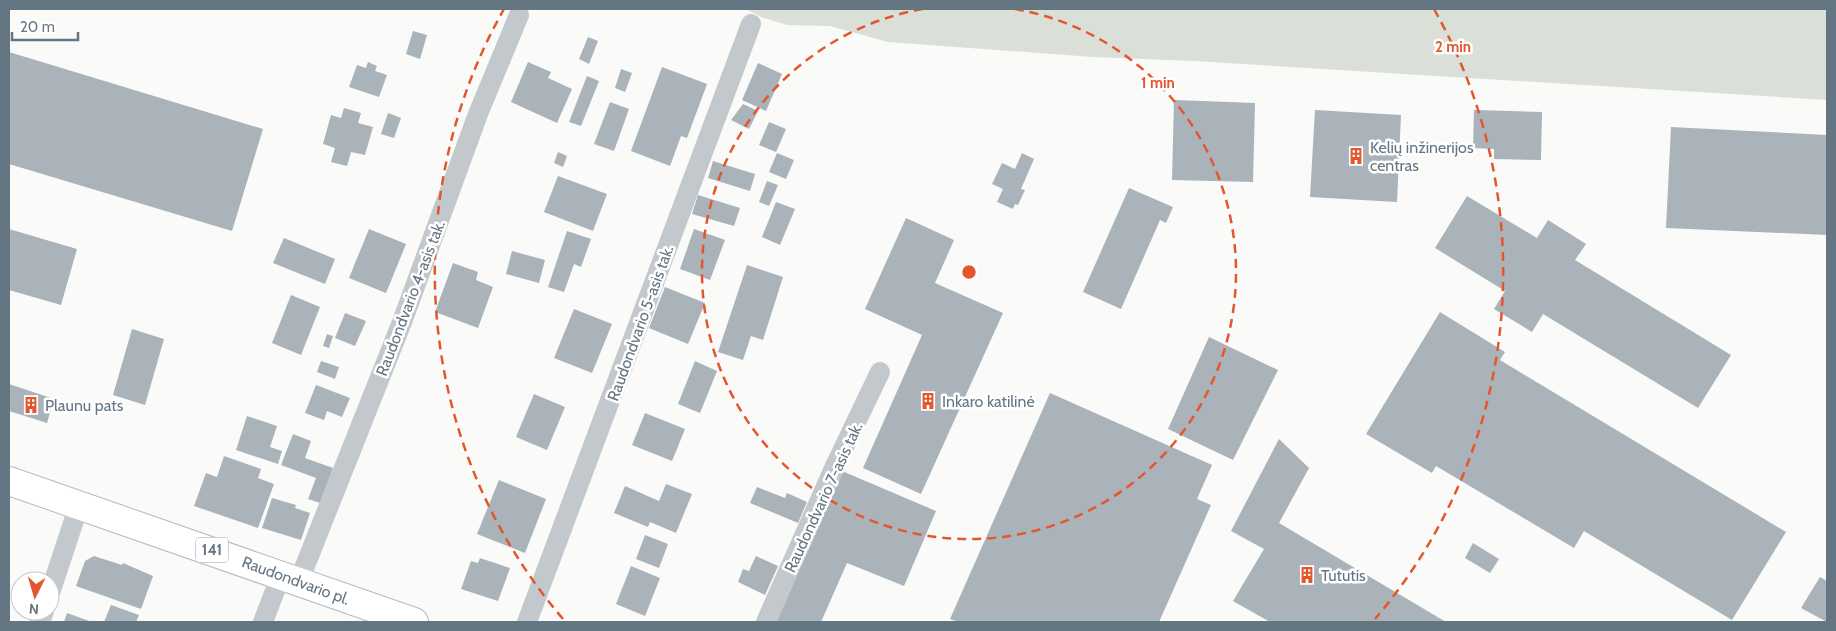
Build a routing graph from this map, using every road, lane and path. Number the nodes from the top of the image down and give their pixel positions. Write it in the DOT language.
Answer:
graph roads {
  1 [pos="519,15"];
  2 [pos="752,24"];
  3 [pos="880,372"];
  4 [pos="9,481"];
  5 [pos="79,505"];
  6 [pos="57,571"];
  7 [pos="290,578"];
  8 [pos="263,622"];
  9 [pos="414,622"];
  10 [pos="526,622"];
  11 [pos="766,622"];
  1 -- 7 [label="street, Raudondvario 4-asis tak."];
  2 -- 10 [label="street, Raudondvario 5-asis tak."];
  3 -- 11 [label="street, Raudondvario 7-asis tak."];
  4 -- 5 [label="main road, Raudondvario pl. / 141"];
  5 -- 6 [label="street"];
  5 -- 7 [label="main road, Raudondvario pl. / 141"];
  7 -- 8 [label="street, Raudondvario 4-asis tak."];
  7 -- 9 [label="main road, Raudondvario pl. / 141"];
}
